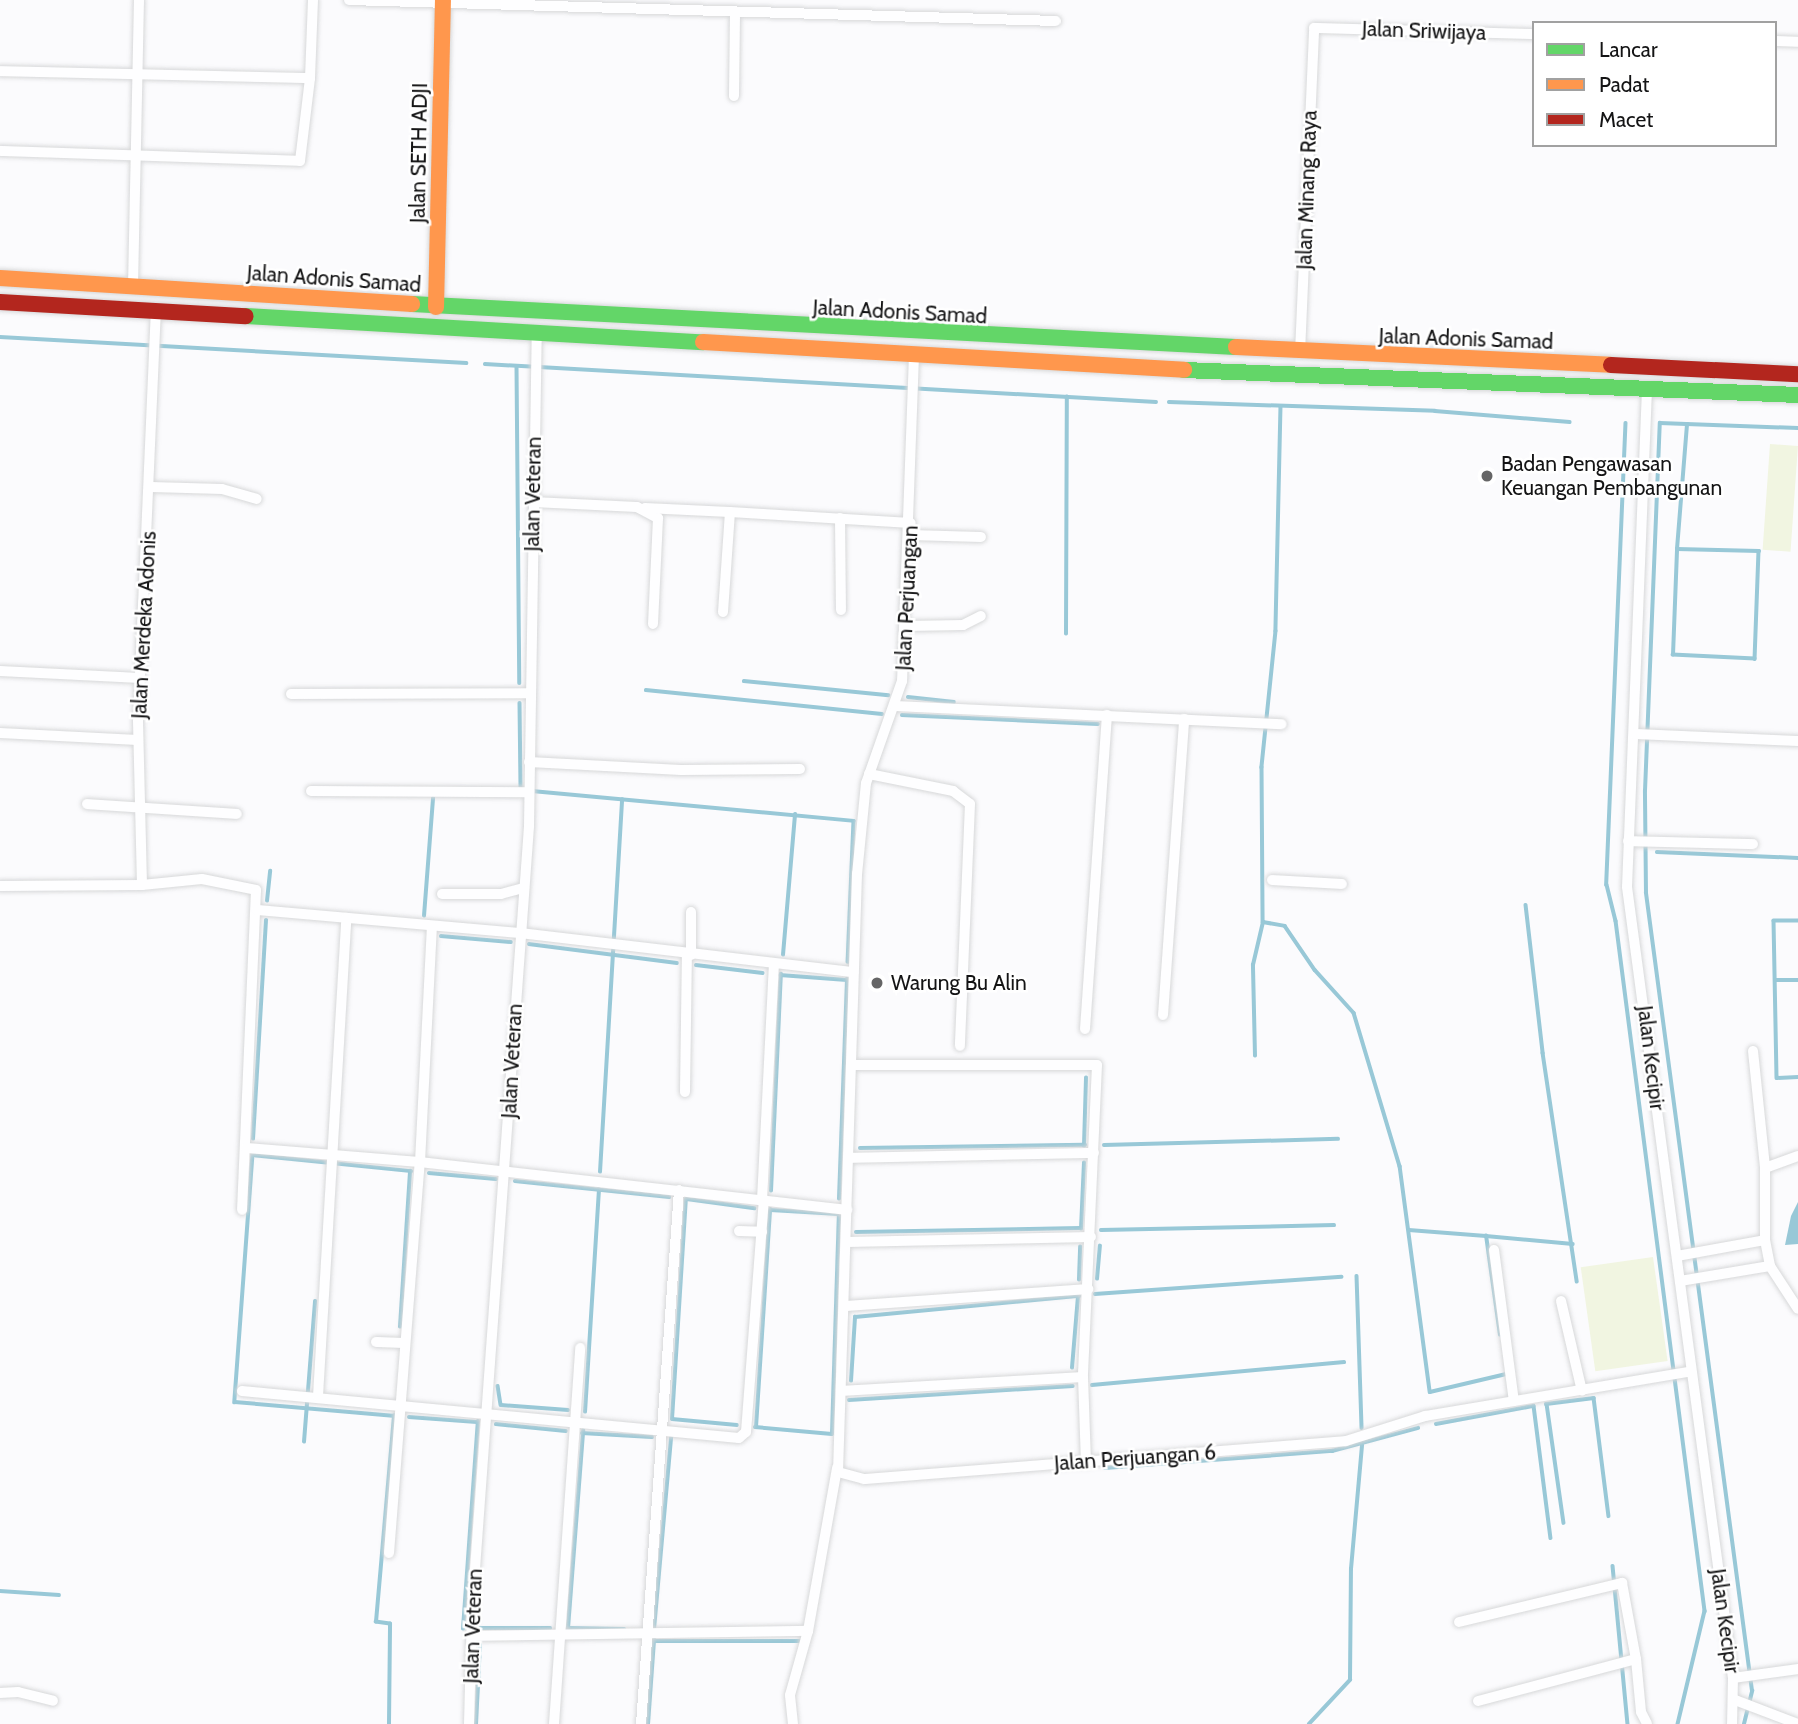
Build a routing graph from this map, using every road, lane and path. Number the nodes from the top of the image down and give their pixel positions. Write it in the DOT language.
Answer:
graph roads {
  1 [pos="139,0"];
  2 [pos="313,0"];
  3 [pos="349,0"];
  4 [pos="762,0"];
  5 [pos="443,2"];
  6 [pos="623,5"];
  7 [pos="736,13"];
  8 [pos="762,14"];
  9 [pos="1056,21"];
  10 [pos="1314,27"];
  11 [pos="1532,34"];
  12 [pos="1777,41"];
  13 [pos="1798,42"];
  14 [pos="0,71"];
  15 [pos="136,77"];
  16 [pos="310,78"];
  17 [pos="734,96"];
  18 [pos="0,151"];
  19 [pos="135,156"];
  20 [pos="0,278"];
  21 [pos="133,286"];
  22 [pos="254,295"];
  23 [pos="0,302"];
  24 [pos="436,307"];
  25 [pos="156,312"];
  26 [pos="253,317"];
  27 [pos="614,317"];
  28 [pos="537,334"];
  29 [pos="615,336"];
  30 [pos="1164,346"];
  31 [pos="1300,353"];
  32 [pos="914,355"];
  33 [pos="1164,368"];
  34 [pos="1798,374"];
  35 [pos="1647,389"];
  36 [pos="1798,395"];
  37 [pos="151,487"];
  38 [pos="257,499"];
  39 [pos="533,502"];
  40 [pos="645,508"];
  41 [pos="730,512"];
  42 [pos="840,518"];
  43 [pos="910,529"];
  44 [pos="981,537"];
  45 [pos="841,610"];
  46 [pos="723,612"];
  47 [pos="981,616"];
  48 [pos="653,624"];
  49 [pos="908,626"];
  50 [pos="0,671"];
  51 [pos="140,678"];
  52 [pos="529,693"];
  53 [pos="291,694"];
  54 [pos="895,706"];
  55 [pos="1107,715"];
  56 [pos="1184,719"];
  57 [pos="1282,724"];
  58 [pos="0,733"];
  59 [pos="1640,734"];
  60 [pos="138,740"];
  61 [pos="1798,741"];
  62 [pos="529,762"];
  63 [pos="800,769"];
  64 [pos="869,774"];
  65 [pos="311,791"];
  66 [pos="529,792"];
  67 [pos="87,804"];
  68 [pos="143,807"];
  69 [pos="237,814"];
  70 [pos="1628,841"];
  71 [pos="1753,844"];
  72 [pos="1272,880"];
  73 [pos="1342,884"];
  74 [pos="142,885"];
  75 [pos="0,886"];
  76 [pos="524,888"];
  77 [pos="442,894"];
  78 [pos="257,910"];
  79 [pos="691,912"];
  80 [pos="346,918"];
  81 [pos="432,926"];
  82 [pos="520,933"];
  83 [pos="689,955"];
  84 [pos="774,964"];
  85 [pos="854,972"];
  86 [pos="1163,1015"];
  87 [pos="1085,1029"];
  88 [pos="960,1046"];
  89 [pos="1753,1051"];
  90 [pos="852,1065"];
  91 [pos="685,1092"];
  92 [pos="246,1148"];
  93 [pos="1094,1153"];
  94 [pos="332,1155"];
  95 [pos="1798,1156"];
  96 [pos="848,1158"];
  97 [pos="420,1162"];
  98 [pos="1765,1168"];
  99 [pos="506,1172"];
  100 [pos="679,1190"];
  101 [pos="763,1200"];
  102 [pos="242,1210"];
  103 [pos="847,1210"];
  104 [pos="739,1231"];
  105 [pos="762,1232"];
  106 [pos="1091,1237"];
  107 [pos="1765,1240"];
  108 [pos="847,1242"];
  109 [pos="1494,1250"];
  110 [pos="1677,1256"];
  111 [pos="1770,1266"];
  112 [pos="1680,1281"];
  113 [pos="1088,1289"];
  114 [pos="1560,1301"];
  115 [pos="846,1306"];
  116 [pos="1798,1309"];
  117 [pos="376,1342"];
  118 [pos="405,1343"];
  119 [pos="580,1348"];
  120 [pos="1684,1373"];
  121 [pos="1083,1377"];
  122 [pos="242,1391"];
  123 [pos="841,1391"];
  124 [pos="1582,1391"];
  125 [pos="318,1396"];
  126 [pos="1514,1401"];
  127 [pos="401,1407"];
  128 [pos="487,1413"];
  129 [pos="577,1421"];
  130 [pos="662,1429"];
  131 [pos="1086,1463"];
  132 [pos="839,1471"];
  133 [pos="389,1553"];
  134 [pos="1459,1622"];
  135 [pos="808,1631"];
  136 [pos="646,1635"];
  137 [pos="471,1636"];
  138 [pos="559,1637"];
  139 [pos="1636,1659"];
  140 [pos="1798,1670"];
  141 [pos="1738,1677"];
  142 [pos="0,1693"];
  143 [pos="53,1701"];
  144 [pos="1478,1701"];
  145 [pos="1739,1702"];
  146 [pos="469,1724"];
  147 [pos="554,1724"];
  148 [pos="640,1724"];
  149 [pos="793,1724"];
  150 [pos="1647,1724"];
  151 [pos="1732,1724"];
  152 [pos="1798,1724"];
  1 -- 15 [label="street"];
  2 -- 16 [label="street"];
  3 -- 5 [label="street"];
  4 -- 8 [label="street"];
  5 -- 6 [label="street"];
  5 -- 24 [label="main road, Jalan SETH ADJI"];
  6 -- 7 [label="street"];
  7 -- 8 [label="street"];
  7 -- 17 [label="street"];
  8 -- 9 [label="street"];
  10 -- 11 [label="street, Jalan Sriwijaya"];
  10 -- 31 [label="street, Jalan Minang Raya"];
  12 -- 13 [label="street"];
  14 -- 15 [label="street"];
  15 -- 16 [label="street"];
  15 -- 19 [label="street"];
  16 -- 19 [label="street"];
  18 -- 19 [label="street"];
  19 -- 21 [label="street"];
  20 -- 21 [label="main road, Jalan Adonis Samad"];
  21 -- 22 [label="main road, Jalan Adonis Samad"];
  22 -- 24 [label="main road, Jalan Adonis Samad"];
  22 -- 26 [label="main road"];
  23 -- 25 [label="main road"];
  24 -- 27 [label="main road, Jalan Adonis Samad"];
  25 -- 26 [label="main road"];
  25 -- 37 [label="street, Jalan Merdeka Adonis"];
  26 -- 28 [label="main road"];
  27 -- 29 [label="main road"];
  27 -- 30 [label="main road, Jalan Adonis Samad"];
  28 -- 29 [label="main road"];
  28 -- 39 [label="street, Jalan Veteran"];
  29 -- 32 [label="main road"];
  30 -- 31 [label="main road, Jalan Adonis Samad"];
  30 -- 33 [label="main road"];
  31 -- 34 [label="main road, Jalan Adonis Samad"];
  32 -- 33 [label="main road"];
  32 -- 43 [label="street, Jalan Perjuangan"];
  33 -- 35 [label="main road"];
  35 -- 36 [label="main road"];
  35 -- 59 [label="street, Jalan Kecipir"];
  37 -- 38 [label="street"];
  37 -- 51 [label="street, Jalan Merdeka Adonis"];
  39 -- 40 [label="street"];
  39 -- 52 [label="street, Jalan Veteran"];
  40 -- 41 [label="street"];
  40 -- 48 [label="street"];
  41 -- 42 [label="street"];
  41 -- 46 [label="street"];
  42 -- 43 [label="street"];
  42 -- 45 [label="street"];
  43 -- 44 [label="street"];
  43 -- 49 [label="street, Jalan Perjuangan"];
  47 -- 49 [label="street"];
  49 -- 54 [label="street, Jalan Perjuangan"];
  50 -- 51 [label="street"];
  51 -- 60 [label="street, Jalan Merdeka Adonis"];
  52 -- 53 [label="street"];
  52 -- 62 [label="street, Jalan Veteran"];
  54 -- 55 [label="street"];
  54 -- 64 [label="street, Jalan Perjuangan"];
  55 -- 56 [label="street"];
  55 -- 87 [label="street"];
  56 -- 57 [label="street"];
  56 -- 86 [label="street"];
  58 -- 60 [label="street"];
  59 -- 61 [label="street"];
  59 -- 70 [label="street, Jalan Kecipir"];
  60 -- 68 [label="street, Jalan Merdeka Adonis"];
  62 -- 63 [label="street"];
  62 -- 66 [label="street, Jalan Veteran"];
  64 -- 85 [label="street, Jalan Perjuangan"];
  64 -- 88 [label="street"];
  65 -- 66 [label="street"];
  66 -- 76 [label="street, Jalan Veteran"];
  67 -- 68 [label="street"];
  68 -- 69 [label="street"];
  68 -- 74 [label="street, Jalan Merdeka Adonis"];
  70 -- 71 [label="street"];
  70 -- 110 [label="street, Jalan Kecipir"];
  72 -- 73 [label="street"];
  74 -- 75 [label="street"];
  74 -- 78 [label="street"];
  76 -- 77 [label="street"];
  76 -- 82 [label="street, Jalan Veteran"];
  78 -- 80 [label="street"];
  78 -- 92 [label="street"];
  79 -- 83 [label="street"];
  80 -- 81 [label="street"];
  80 -- 94 [label="street"];
  81 -- 82 [label="street"];
  81 -- 97 [label="street"];
  82 -- 83 [label="street"];
  82 -- 99 [label="street, Jalan Veteran"];
  83 -- 84 [label="street"];
  83 -- 91 [label="street"];
  84 -- 85 [label="street"];
  84 -- 101 [label="street"];
  85 -- 90 [label="street, Jalan Perjuangan"];
  89 -- 98 [label="street"];
  90 -- 93 [label="street"];
  90 -- 96 [label="street, Jalan Perjuangan"];
  92 -- 94 [label="street"];
  92 -- 102 [label="street"];
  93 -- 96 [label="street"];
  93 -- 106 [label="street"];
  94 -- 97 [label="street"];
  94 -- 125 [label="street"];
  95 -- 98 [label="street"];
  96 -- 103 [label="street, Jalan Perjuangan"];
  97 -- 99 [label="street"];
  97 -- 118 [label="street"];
  98 -- 107 [label="street"];
  99 -- 100 [label="street"];
  99 -- 128 [label="street, Jalan Veteran"];
  100 -- 101 [label="street"];
  100 -- 130 [label="street"];
  101 -- 103 [label="street"];
  101 -- 105 [label="street"];
  103 -- 108 [label="street, Jalan Perjuangan"];
  104 -- 105 [label="street"];
  105 -- 130 [label="street"];
  106 -- 108 [label="street"];
  106 -- 113 [label="street"];
  107 -- 110 [label="street"];
  107 -- 111 [label="street"];
  108 -- 115 [label="street, Jalan Perjuangan"];
  109 -- 126 [label="street"];
  110 -- 112 [label="street, Jalan Kecipir"];
  111 -- 112 [label="street"];
  111 -- 116 [label="street"];
  112 -- 120 [label="street, Jalan Kecipir"];
  113 -- 115 [label="street"];
  113 -- 121 [label="street"];
  114 -- 124 [label="street"];
  115 -- 123 [label="street, Jalan Perjuangan"];
  117 -- 118 [label="street"];
  118 -- 127 [label="street"];
  119 -- 129 [label="street"];
  120 -- 124 [label="street, Jalan Perjuangan 6"];
  120 -- 141 [label="street, Jalan Kecipir"];
  121 -- 123 [label="street"];
  121 -- 131 [label="street"];
  122 -- 125 [label="street"];
  123 -- 132 [label="street, Jalan Perjuangan"];
  124 -- 126 [label="street, Jalan Perjuangan 6"];
  125 -- 127 [label="street"];
  126 -- 131 [label="street, Jalan Perjuangan 6"];
  127 -- 128 [label="street"];
  127 -- 133 [label="street"];
  128 -- 129 [label="street"];
  128 -- 137 [label="street, Jalan Veteran"];
  129 -- 130 [label="street"];
  129 -- 138 [label="street"];
  130 -- 136 [label="street"];
  131 -- 132 [label="street, Jalan Perjuangan 6"];
  132 -- 135 [label="street, Jalan Perjuangan"];
  134 -- 139 [label="street"];
  135 -- 136 [label="street"];
  135 -- 149 [label="street, Jalan Perjuangan"];
  136 -- 138 [label="street"];
  136 -- 148 [label="street"];
  137 -- 138 [label="street"];
  137 -- 146 [label="street, Jalan Veteran"];
  138 -- 147 [label="street"];
  139 -- 144 [label="street"];
  139 -- 150 [label="street"];
  140 -- 141 [label="street"];
  141 -- 145 [label="street, Jalan Kecipir"];
  142 -- 143 [label="street"];
  145 -- 151 [label="street, Jalan Kecipir"];
  145 -- 152 [label="street"];
}
